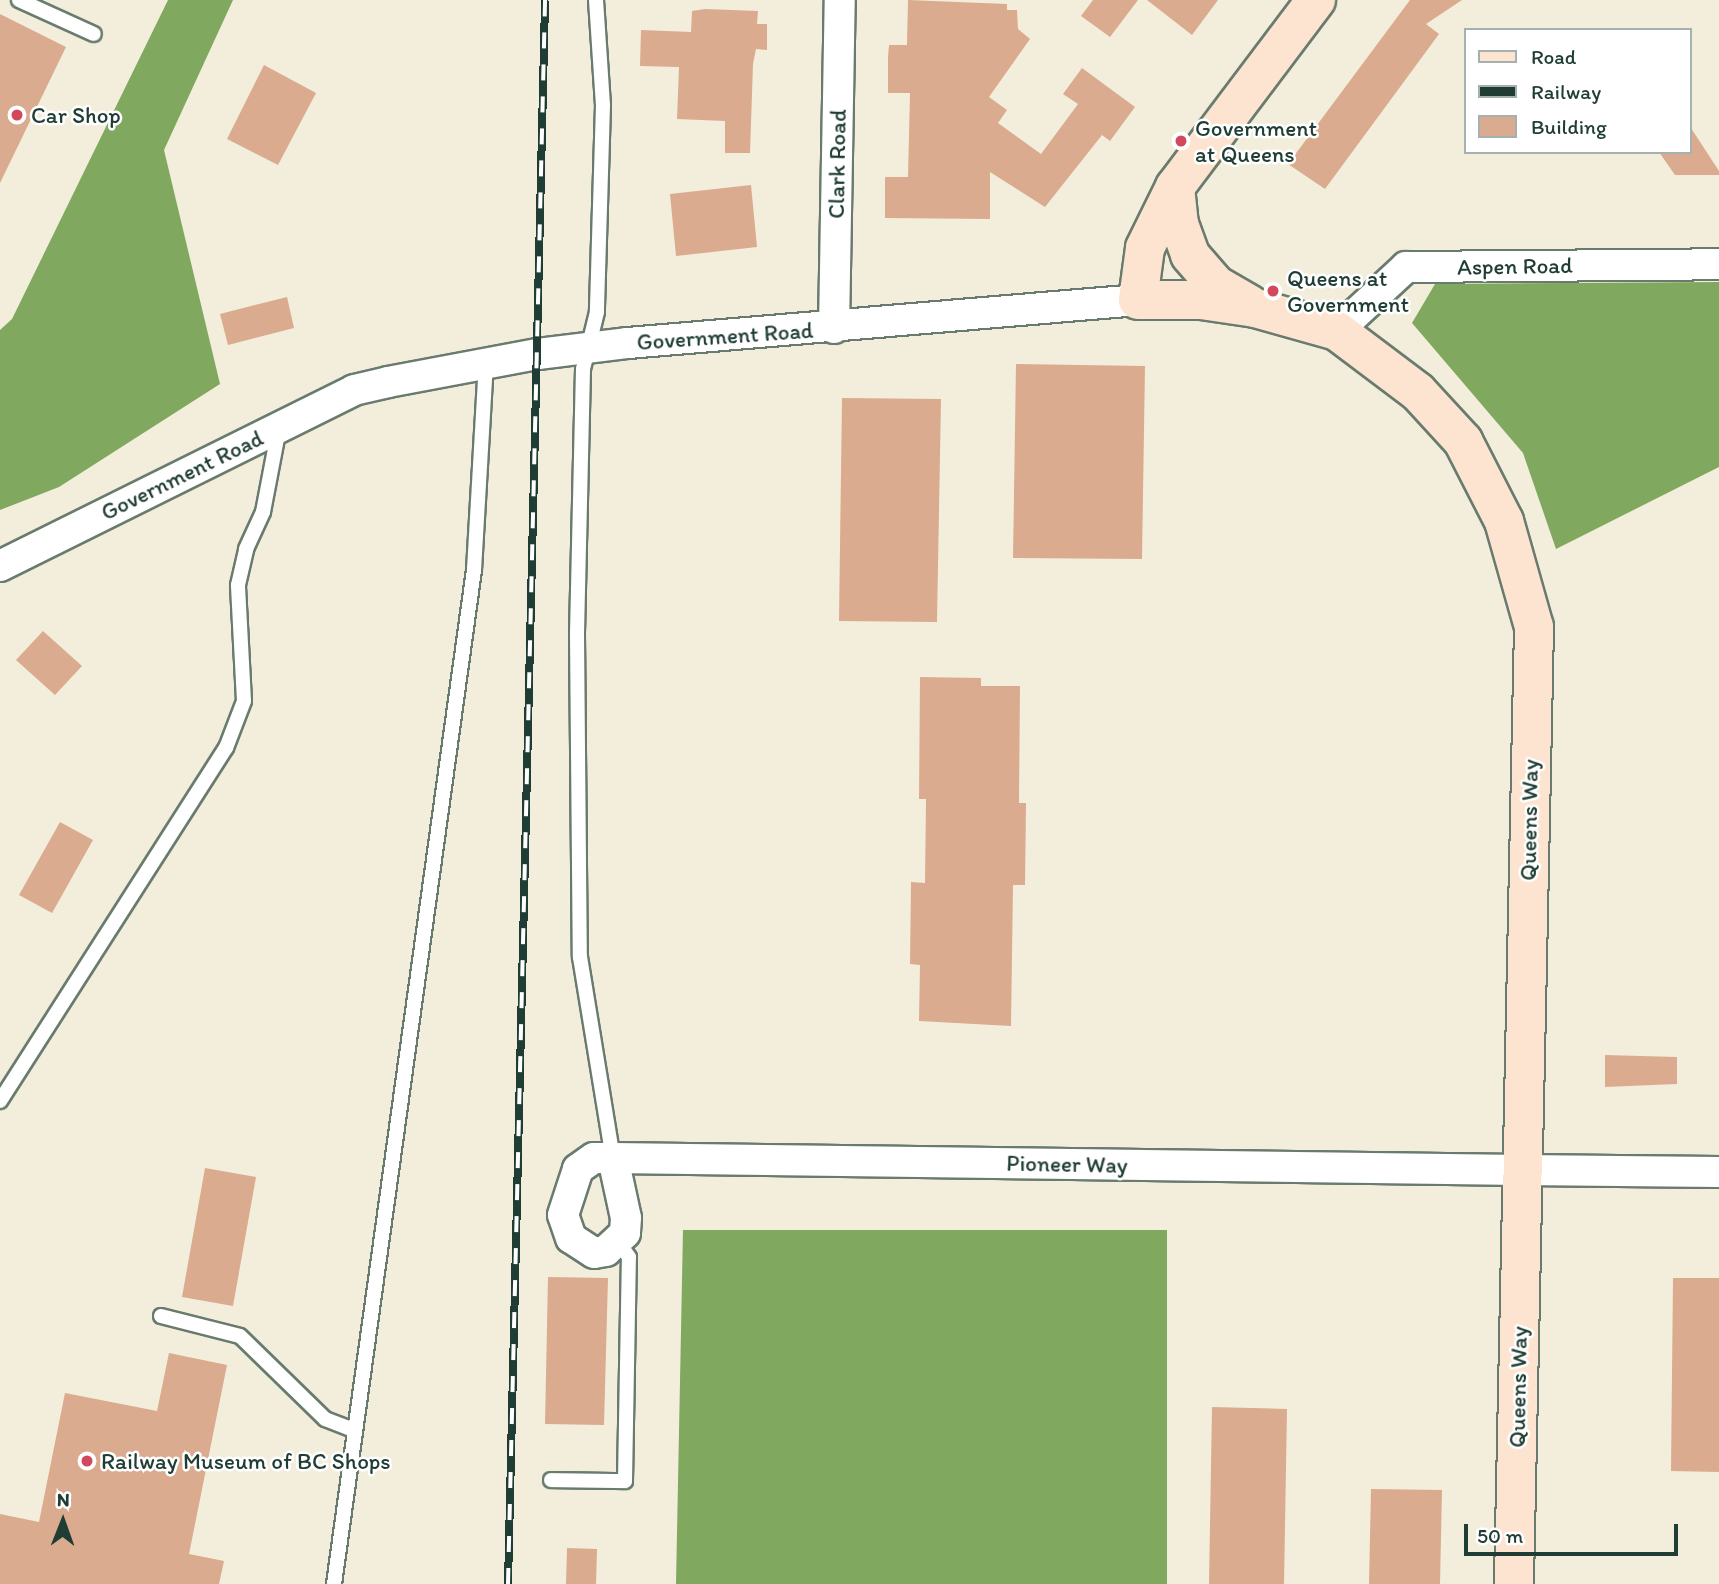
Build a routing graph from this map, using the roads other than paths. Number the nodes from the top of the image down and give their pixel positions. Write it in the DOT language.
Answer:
graph roads {
  1 [pos="19,0"];
  2 [pos="596,0"];
  3 [pos="840,0"];
  4 [pos="1316,0"];
  5 [pos="94,34"];
  6 [pos="1175,187"];
  7 [pos="1719,264"];
  8 [pos="1138,300"];
  9 [pos="1255,307"];
  10 [pos="834,328"];
  11 [pos="1337,331"];
  12 [pos="588,348"];
  13 [pos="486,363"];
  14 [pos="279,427"];
  15 [pos="0,566"];
  16 [pos="0,1101"];
  17 [pos="613,1158"];
  18 [pos="1521,1170"];
  19 [pos="1719,1172"];
  20 [pos="618,1242"];
  21 [pos="161,1316"];
  22 [pos="354,1430"];
  23 [pos="551,1480"];
  24 [pos="334,1584"];
  25 [pos="1514,1584"];
  1 -- 5 [label="lane"];
  2 -- 12 [label="lane"];
  3 -- 10 [label="street, Clark Road"];
  4 -- 6 [label="street"];
  6 -- 8 [label="street"];
  6 -- 9 [label="street"];
  7 -- 11 [label="street, Aspen Road"];
  8 -- 9 [label="street, Queens Way"];
  8 -- 10 [label="street, Government Road"];
  9 -- 11 [label="street, Queens Way"];
  10 -- 12 [label="street, Government Road"];
  11 -- 18 [label="street, Queens Way"];
  12 -- 13 [label="street, Government Road"];
  12 -- 17 [label="lane"];
  13 -- 14 [label="street, Government Road"];
  13 -- 22 [label="lane"];
  14 -- 15 [label="street, Government Road"];
  14 -- 16 [label="lane"];
  17 -- 18 [label="street, Pioneer Way"];
  17 -- 20 [label="street"];
  17 -- 20 [label="street, Pioneer Way"];
  18 -- 19 [label="street, Pioneer Way"];
  18 -- 25 [label="street, Queens Way"];
  20 -- 23 [label="lane"];
  21 -- 22 [label="lane"];
  22 -- 24 [label="lane"];
}
